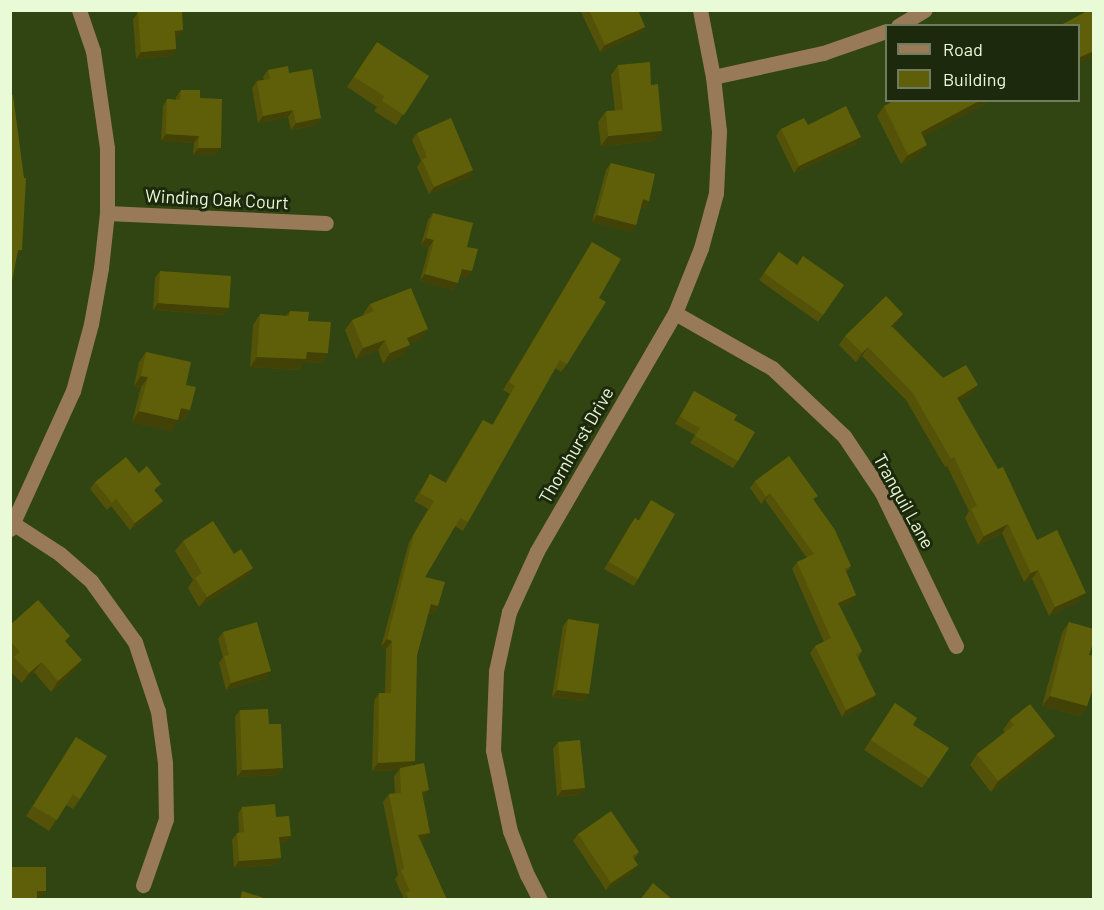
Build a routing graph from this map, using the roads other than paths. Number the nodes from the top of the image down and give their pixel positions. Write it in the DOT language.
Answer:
graph roads {
  1 [pos="79,10"];
  2 [pos="700,10"];
  3 [pos="925,10"];
  4 [pos="901,24"];
  5 [pos="885,31"];
  6 [pos="713,77"];
  7 [pos="107,213"];
  8 [pos="326,223"];
  9 [pos="675,313"];
  10 [pos="12,526"];
  11 [pos="956,646"];
  12 [pos="143,885"];
  13 [pos="540,900"];
  1 -- 7 [label="street"];
  2 -- 6 [label="street, Thornhurst Drive"];
  3 -- 4 [label="street"];
  5 -- 6 [label="street"];
  6 -- 9 [label="street, Thornhurst Drive"];
  7 -- 8 [label="street, Winding Oak Court"];
  7 -- 10 [label="street"];
  9 -- 11 [label="street, Tranquil Lane"];
  9 -- 13 [label="street, Thornhurst Drive"];
  10 -- 12 [label="street"];
}
